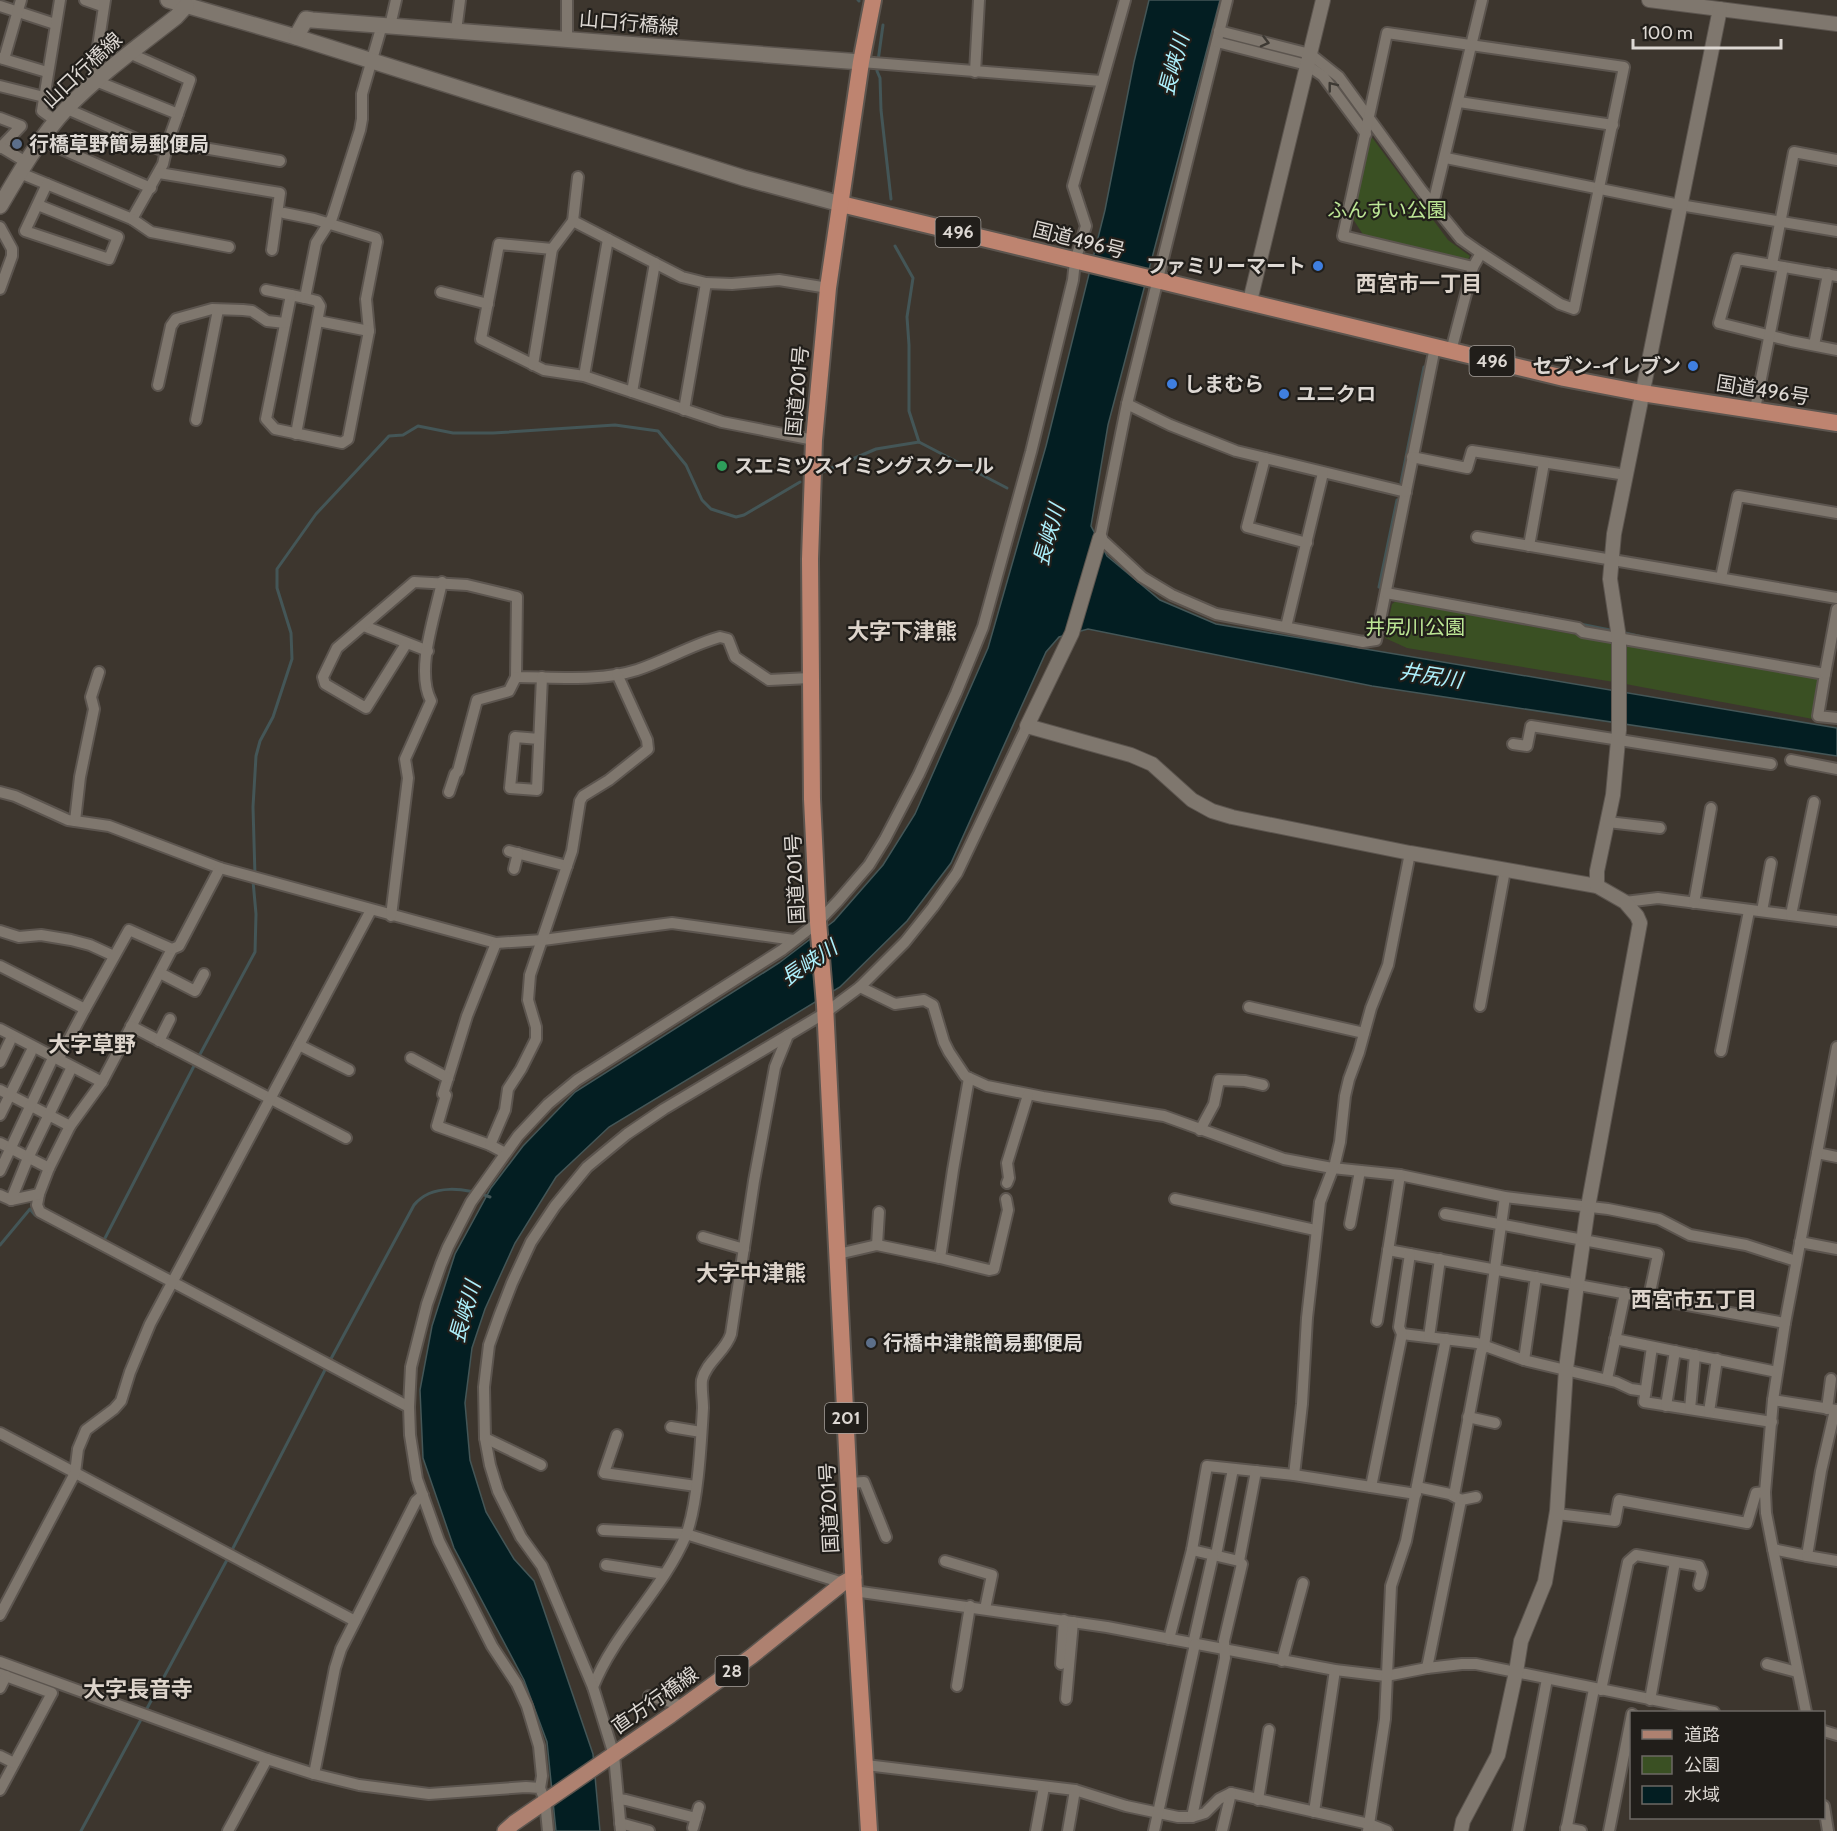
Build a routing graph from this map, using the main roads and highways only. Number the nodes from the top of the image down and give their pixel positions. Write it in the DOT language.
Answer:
graph roads {
  1 [pos="168,0"];
  2 [pos="873,0"];
  3 [pos="188,3"];
  4 [pos="296,37"];
  5 [pos="861,62"];
  6 [pos="841,204"];
  7 [pos="0,206"];
  8 [pos="1837,423"];
  9 [pos="850,1584"];
  10 [pos="505,1831"];
  11 [pos="869,1831"];
  1 -- 3 [label="main road"];
  2 -- 5 [label="highway, 国道201号 / 201"];
  3 -- 4 [label="main road"];
  3 -- 7 [label="main road, 山口行橋線"];
  4 -- 5 [label="main road, 山口行橋線"];
  4 -- 6 [label="main road"];
  5 -- 6 [label="highway, 国道201号 / 201"];
  6 -- 8 [label="highway, 国道496号 / 496"];
  6 -- 9 [label="highway, 国道201号 / 201"];
  9 -- 10 [label="main road, 直方行橋線 / 28"];
  9 -- 11 [label="highway, 国道201号 / 201"];
}
